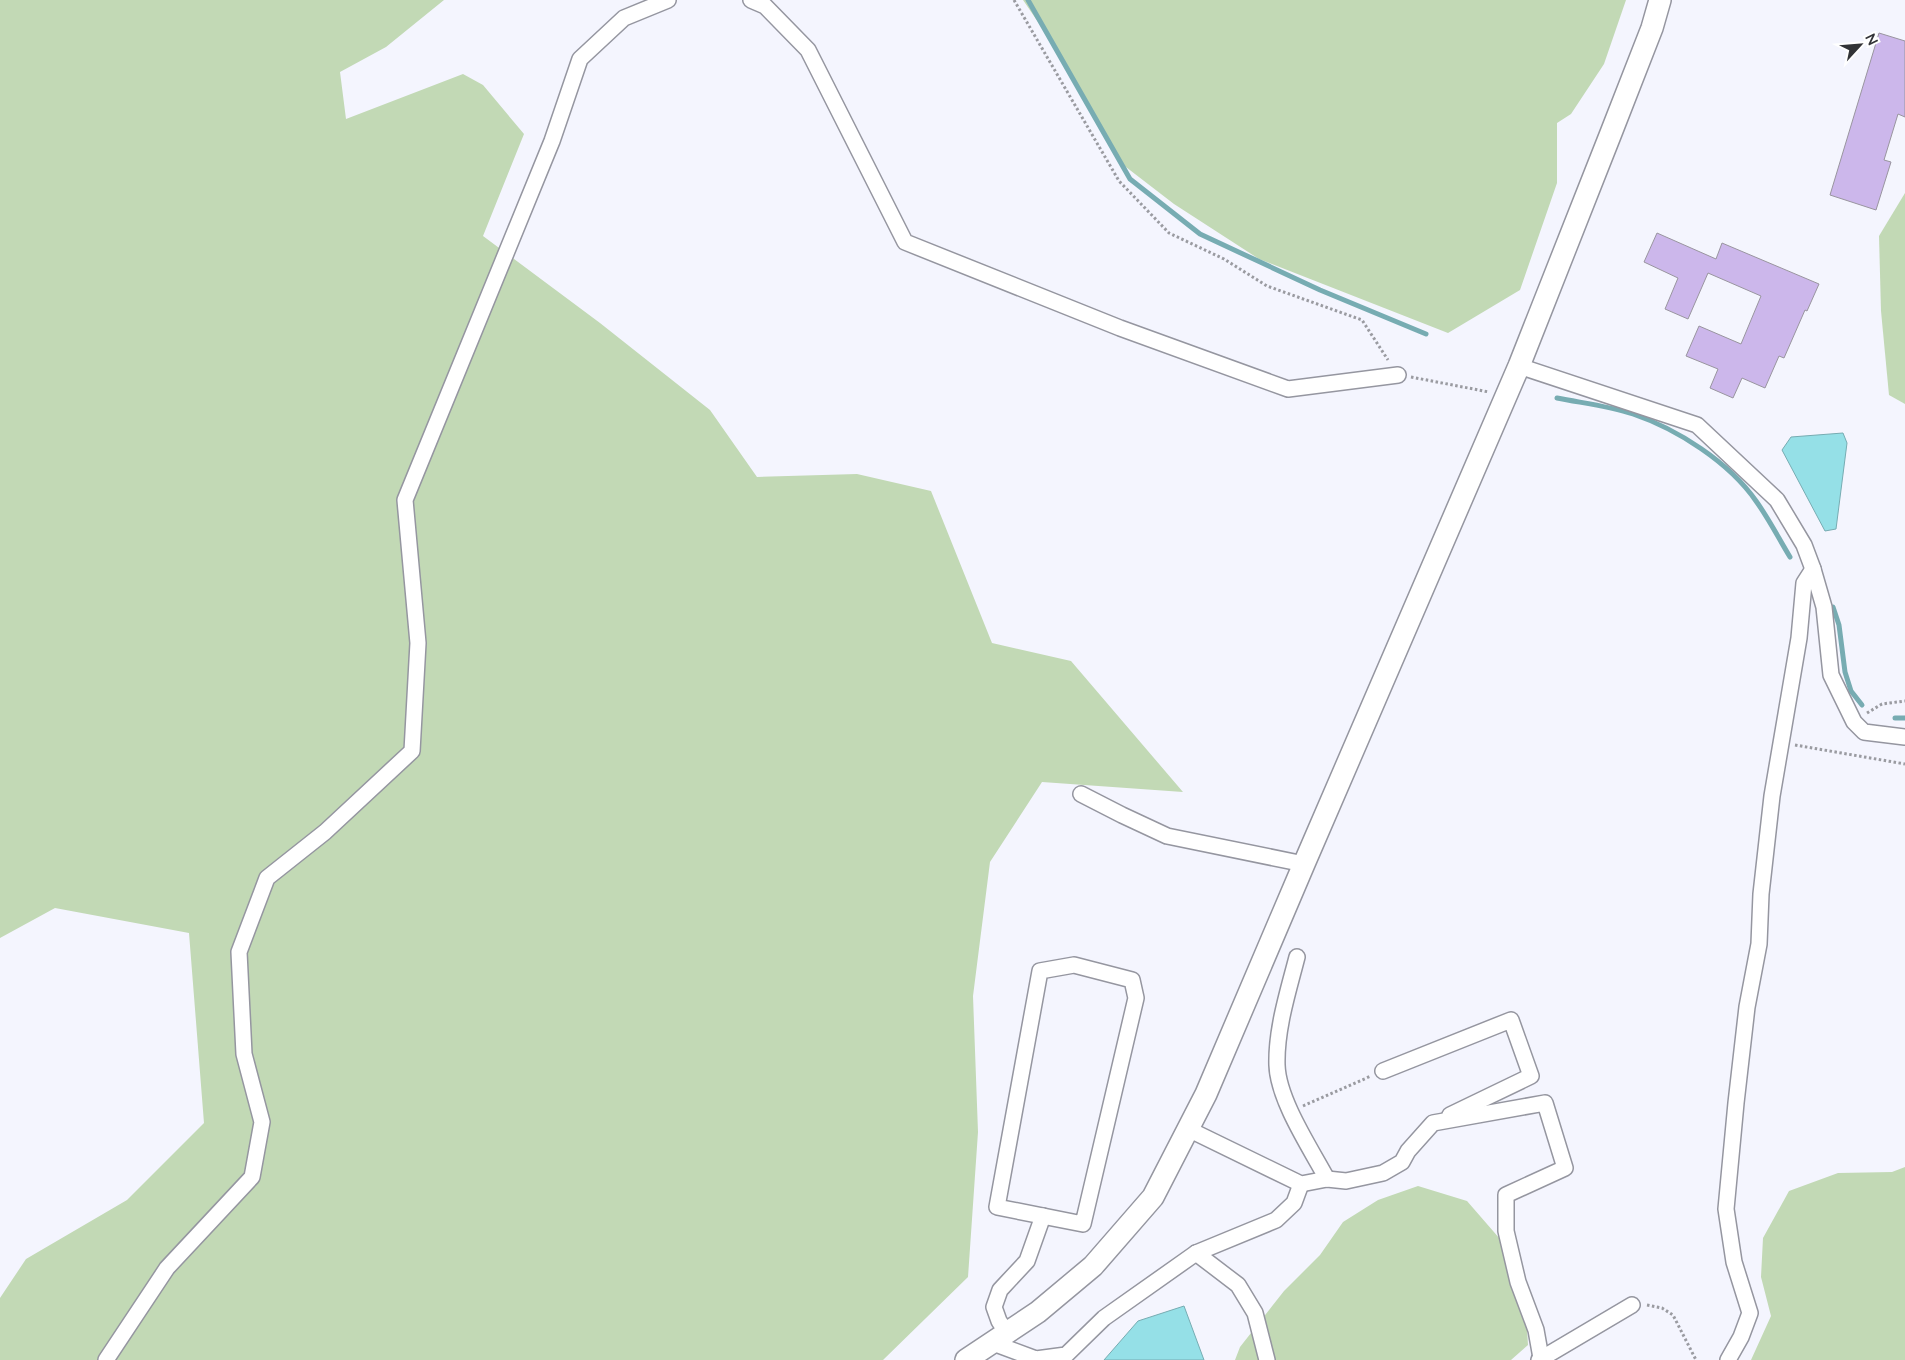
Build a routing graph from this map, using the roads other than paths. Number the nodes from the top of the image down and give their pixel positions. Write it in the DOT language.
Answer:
graph roads {
  1 [pos="668,0"];
  2 [pos="751,0"];
  3 [pos="1660,0"];
  4 [pos="1519,366"];
  5 [pos="1398,375"];
  6 [pos="1813,569"];
  7 [pos="1905,737"];
  8 [pos="1081,794"];
  9 [pos="1304,864"];
  10 [pos="1297,957"];
  11 [pos="1383,1071"];
  12 [pos="1433,1123"];
  13 [pos="1188,1129"];
  14 [pos="1327,1179"];
  15 [pos="1301,1184"];
  16 [pos="1043,1216"];
  17 [pos="1196,1253"];
  18 [pos="1632,1305"];
  19 [pos="1000,1338"];
  20 [pos="1540,1359"];
  21 [pos="106,1360"];
  22 [pos="966,1360"];
  23 [pos="1267,1360"];
  24 [pos="1728,1360"];
  1 -- 21 [label="street"];
  2 -- 5 [label="street"];
  3 -- 4 [label="street"];
  4 -- 6 [label="street"];
  4 -- 9 [label="street"];
  6 -- 7 [label="street"];
  6 -- 24 [label="street"];
  8 -- 9 [label="street"];
  9 -- 13 [label="street"];
  10 -- 14 [label="street"];
  11 -- 12 [label="street"];
  12 -- 14 [label="street"];
  12 -- 20 [label="street"];
  13 -- 15 [label="street"];
  13 -- 19 [label="street"];
  14 -- 15 [label="street"];
  15 -- 17 [label="street"];
  16 -- 16 [label="street"];
  16 -- 19 [label="street"];
  17 -- 19 [label="street"];
  17 -- 23 [label="street"];
  18 -- 20 [label="street"];
  19 -- 22 [label="street"];
}
